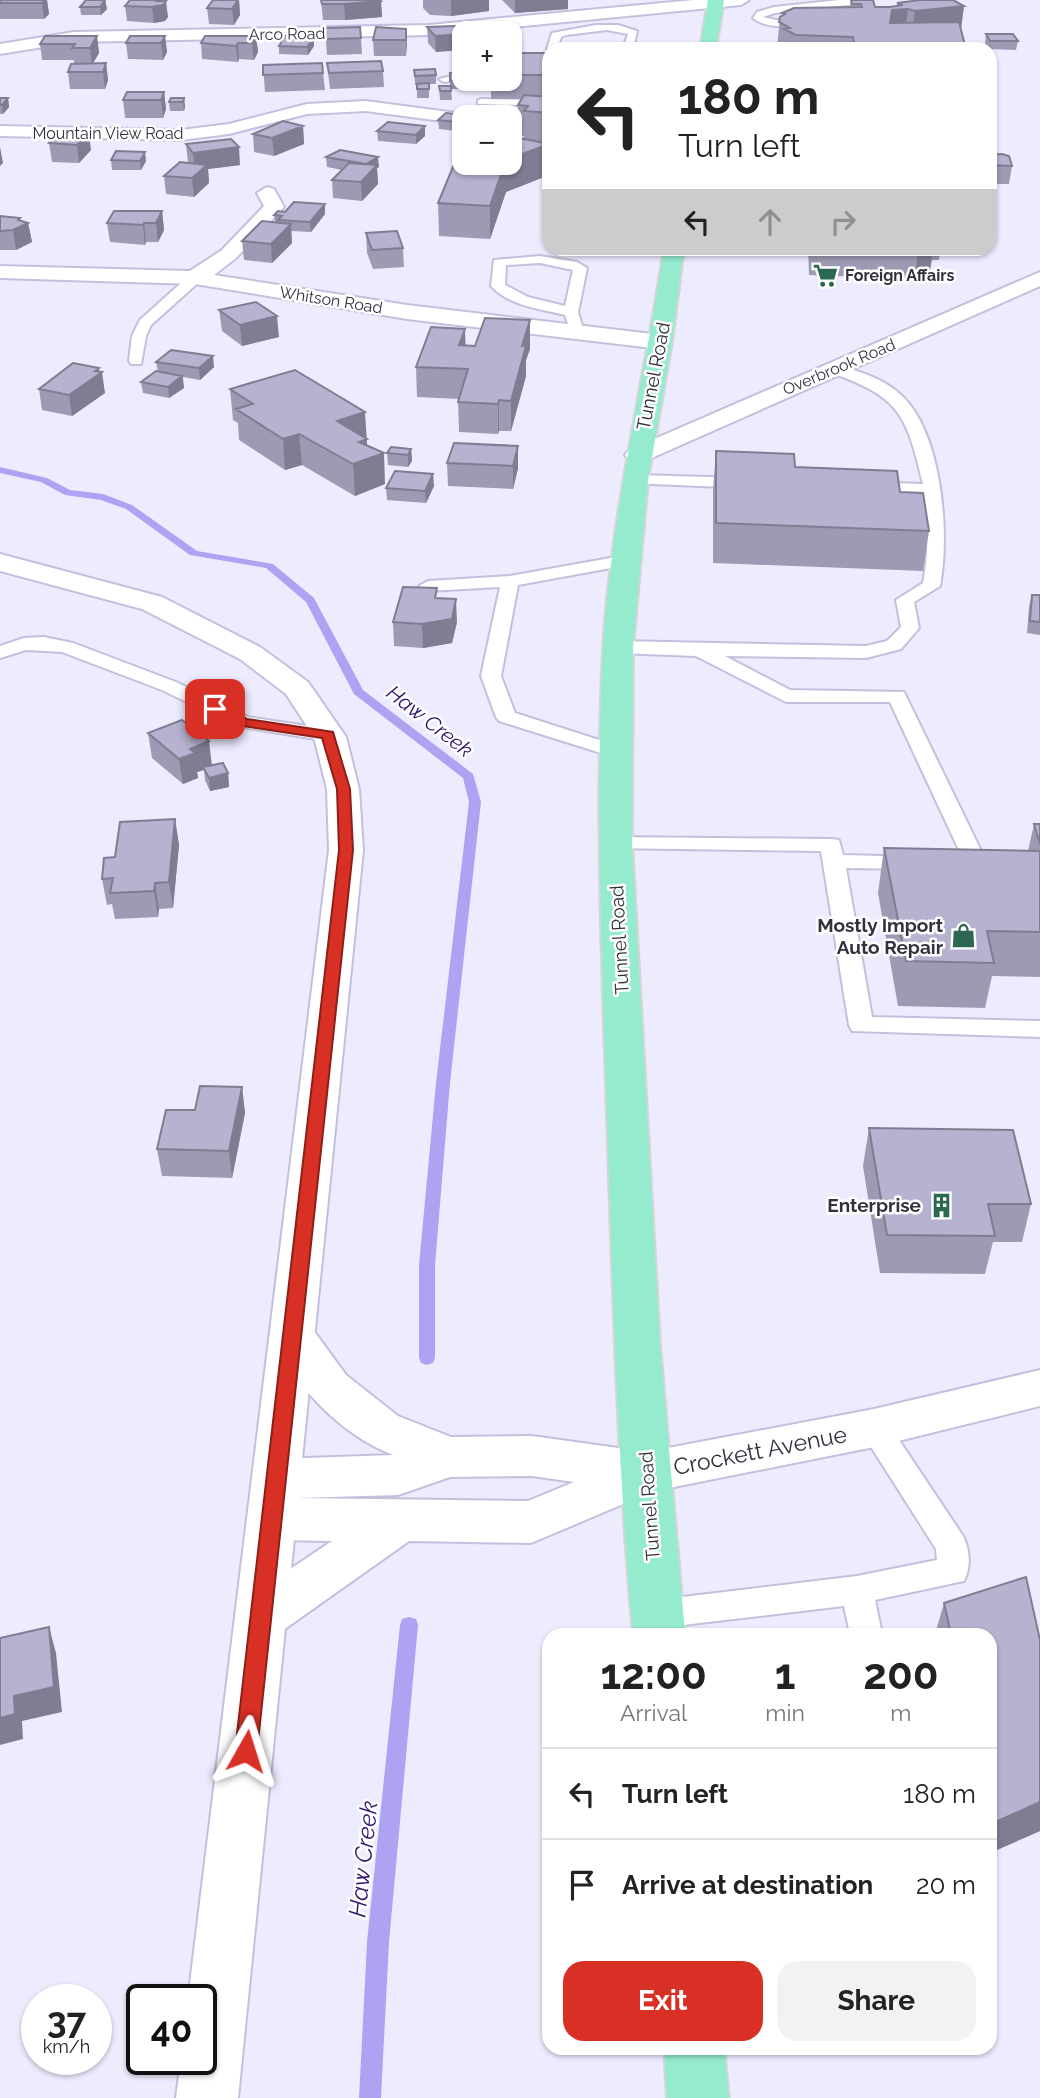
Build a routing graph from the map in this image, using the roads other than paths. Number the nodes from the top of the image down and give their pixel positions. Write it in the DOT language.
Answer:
graph roads {
  1 [pos="741,0"];
  2 [pos="864,0"];
  3 [pos="717,1"];
  4 [pos="641,5"];
  5 [pos="819,19"];
  6 [pos="554,42"];
  7 [pos="630,42"];
  8 [pos="709,42"];
  9 [pos="0,49"];
  10 [pos="452,78"];
  11 [pos="444,79"];
  12 [pos="482,102"];
  13 [pos="542,103"];
  14 [pos="452,117"];
  15 [pos="522,119"];
  16 [pos="542,119"];
  17 [pos="0,131"];
  18 [pos="267,192"];
  19 [pos="673,256"];
  20 [pos="0,272"];
  21 [pos="195,278"];
  22 [pos="1040,278"];
  23 [pos="574,322"];
  24 [pos="662,342"];
  25 [pos="136,361"];
  26 [pos="834,369"];
  27 [pos="636,467"];
  28 [pos="763,484"];
  29 [pos="853,487"];
  30 [pos="932,489"];
  31 [pos="627,560"];
  32 [pos="0,562"];
  33 [pos="510,581"];
  34 [pos="428,586"];
  35 [pos="618,647"];
  36 [pos="700,650"];
  37 [pos="0,652"];
  38 [pos="328,735"];
  39 [pos="617,751"];
  40 [pos="615,843"];
  41 [pos="832,853"];
  42 [pos="975,863"];
  43 [pos="1001,863"];
  44 [pos="1040,1029"];
  45 [pos="292,1335"];
  46 [pos="1040,1388"];
  47 [pos="874,1428"];
  48 [pos="449,1457"];
  49 [pos="647,1472"];
  50 [pos="274,1499"];
  51 [pos="401,1520"];
  52 [pos="857,1590"];
  53 [pos="261,1617"];
  54 [pos="658,1624"];
  55 [pos="865,1628"];
  56 [pos="695,2055"];
  57 [pos="207,2098"];
  58 [pos="698,2098"];
  1 -- 3 [label="street, Arco Road"];
  2 -- 5 [label="lane"];
  3 -- 4 [label="street, Arco Road"];
  3 -- 8 [label="main road"];
  4 -- 9 [label="street, Arco Road"];
  6 -- 7 [label="lane"];
  10 -- 11 [label="lane"];
  12 -- 13 [label="lane"];
  14 -- 17 [label="street, Mountain View Road"];
  15 -- 16 [label="street"];
  18 -- 21 [label="street"];
  19 -- 24 [label="main road, Tunnel Road"];
  20 -- 21 [label="street, Whitson Road"];
  21 -- 23 [label="street, Whitson Road"];
  21 -- 25 [label="lane"];
  22 -- 26 [label="street, Overbrook Road"];
  23 -- 23 [label="lane"];
  23 -- 24 [label="street, Whitson Road"];
  24 -- 27 [label="main road, Tunnel Road"];
  26 -- 27 [label="street, Overbrook Road"];
  26 -- 30 [label="lane"];
  27 -- 28 [label="lane"];
  27 -- 31 [label="main road, Tunnel Road"];
  29 -- 30 [label="lane"];
  30 -- 36 [label="lane"];
  31 -- 33 [label="lane"];
  31 -- 35 [label="main road, Tunnel Road"];
  32 -- 38 [label="street"];
  33 -- 34 [label="lane"];
  33 -- 39 [label="lane"];
  35 -- 36 [label="lane"];
  35 -- 39 [label="main road, Tunnel Road"];
  36 -- 42 [label="lane"];
  37 -- 38 [label="lane"];
  38 -- 45 [label="street"];
  39 -- 40 [label="main road, Tunnel Road"];
  40 -- 41 [label="lane"];
  40 -- 49 [label="main road, Tunnel Road"];
  41 -- 42 [label="lane"];
  41 -- 44 [label="lane"];
  42 -- 43 [label="lane"];
  45 -- 48 [label="street"];
  45 -- 50 [label="street"];
  46 -- 47 [label="street, Crockett Avenue"];
  47 -- 49 [label="street, Crockett Avenue"];
  47 -- 52 [label="lane"];
  48 -- 49 [label="street"];
  48 -- 50 [label="street"];
  49 -- 51 [label="street, Crockett Avenue"];
  49 -- 54 [label="main road, Tunnel Road"];
  50 -- 51 [label="street, Crockett Avenue"];
  50 -- 53 [label="street"];
  51 -- 53 [label="street"];
  52 -- 54 [label="lane"];
  52 -- 55 [label="lane"];
  53 -- 57 [label="street"];
  56 -- 58 [label="main road"];
}
